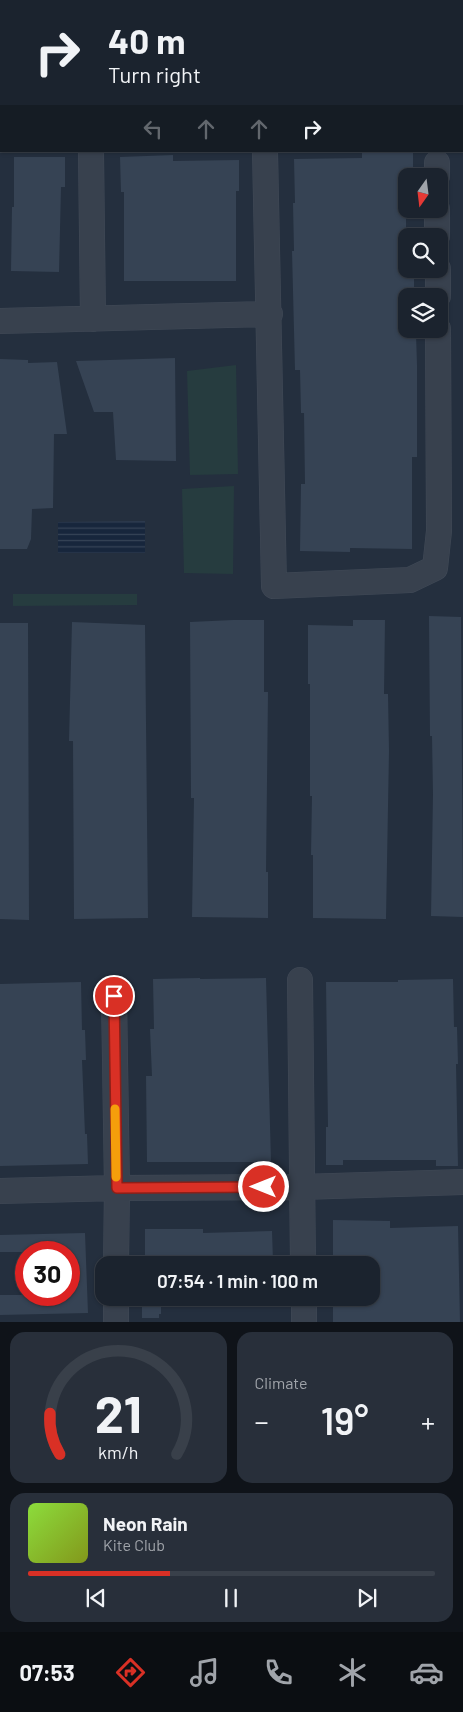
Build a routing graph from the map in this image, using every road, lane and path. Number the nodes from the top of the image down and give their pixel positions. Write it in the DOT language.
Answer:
graph roads {
  1 [pos="91,152"];
  2 [pos="265,152"];
  3 [pos="270,314"];
  4 [pos="93,319"];
  5 [pos="0,321"];
  6 [pos="438,338"];
  7 [pos="300,980"];
  8 [pos="114,996"];
  9 [pos="463,1182"];
  10 [pos="301,1187"];
  11 [pos="117,1188"];
  12 [pos="0,1191"];
  13 [pos="116,1256"];
  14 [pos="303,1256"];
  15 [pos="116,1306"];
  16 [pos="304,1306"];
  17 [pos="116,1322"];
  18 [pos="304,1322"];
  1 -- 4 [label="street"];
  2 -- 3 [label="street"];
  3 -- 4 [label="street"];
  3 -- 6 [label="street"];
  4 -- 5 [label="street"];
  7 -- 10 [label="street"];
  8 -- 11 [label="street"];
  9 -- 10 [label="street"];
  10 -- 11 [label="street"];
  10 -- 14 [label="street"];
  11 -- 12 [label="street"];
  11 -- 13 [label="street"];
  15 -- 17 [label="street"];
  16 -- 18 [label="street"];
}
